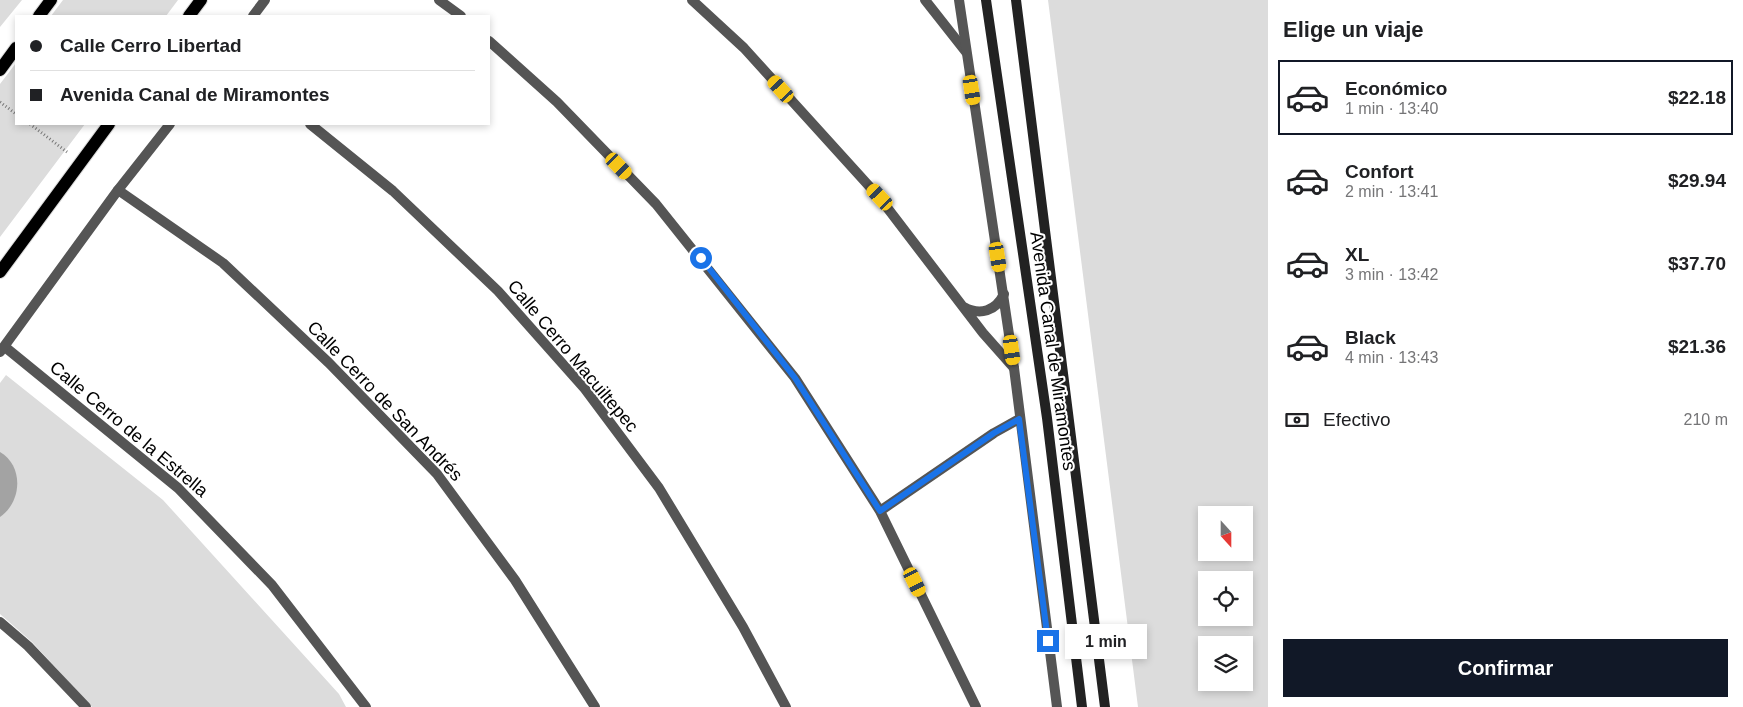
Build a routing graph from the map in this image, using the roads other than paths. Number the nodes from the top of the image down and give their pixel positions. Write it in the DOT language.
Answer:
graph roads {
  1 [pos="51,0"];
  2 [pos="201,0"];
  3 [pos="265,0"];
  4 [pos="439,0"];
  5 [pos="692,0"];
  6 [pos="925,0"];
  7 [pos="959,0"];
  8 [pos="986,0"];
  9 [pos="1016,0"];
  10 [pos="40,15"];
  11 [pos="190,15"];
  12 [pos="254,15"];
  13 [pos="460,15"];
  14 [pos="490,42"];
  15 [pos="15,49"];
  16 [pos="966,52"];
  17 [pos="0,70"];
  18 [pos="109,125"];
  19 [pos="169,125"];
  20 [pos="311,125"];
  21 [pos="118,190"];
  22 [pos="0,272"];
  23 [pos="1004,294"];
  24 [pos="963,307"];
  25 [pos="2,348"];
  26 [pos="1014,368"];
  27 [pos="1019,419"];
  28 [pos="880,511"];
  29 [pos="0,622"];
  30 [pos="1053,678"];
  31 [pos="86,707"];
  32 [pos="366,707"];
  33 [pos="595,707"];
  34 [pos="786,707"];
  35 [pos="976,707"];
  36 [pos="1050,707"];
  37 [pos="1057,707"];
  38 [pos="1082,707"];
  39 [pos="1105,707"];
  1 -- 10 [label="main road"];
  2 -- 11 [label="main road"];
  3 -- 12 [label="street"];
  4 -- 13 [label="street"];
  5 -- 24 [label="street"];
  6 -- 16 [label="street"];
  7 -- 16 [label="street"];
  8 -- 38 [label="main road, Avenida Canal de Miramontes"];
  9 -- 39 [label="main road, Avenida Canal de Miramontes"];
  14 -- 28 [label="street"];
  15 -- 17 [label="main road"];
  16 -- 23 [label="street"];
  18 -- 22 [label="main road"];
  19 -- 21 [label="street"];
  20 -- 34 [label="street, Calle Cerro Macuiltepec"];
  21 -- 25 [label="street"];
  21 -- 33 [label="street, Calle Cerro de San Andrés"];
  23 -- 24 [label="street"];
  23 -- 26 [label="street"];
  24 -- 26 [label="street"];
  25 -- 32 [label="street, Calle Cerro de la Estrella"];
  26 -- 27 [label="street"];
  27 -- 28 [label="street"];
  27 -- 30 [label="street"];
  28 -- 35 [label="street"];
  29 -- 31 [label="street"];
  30 -- 36 [label="street"];
  30 -- 37 [label="street"];
}
